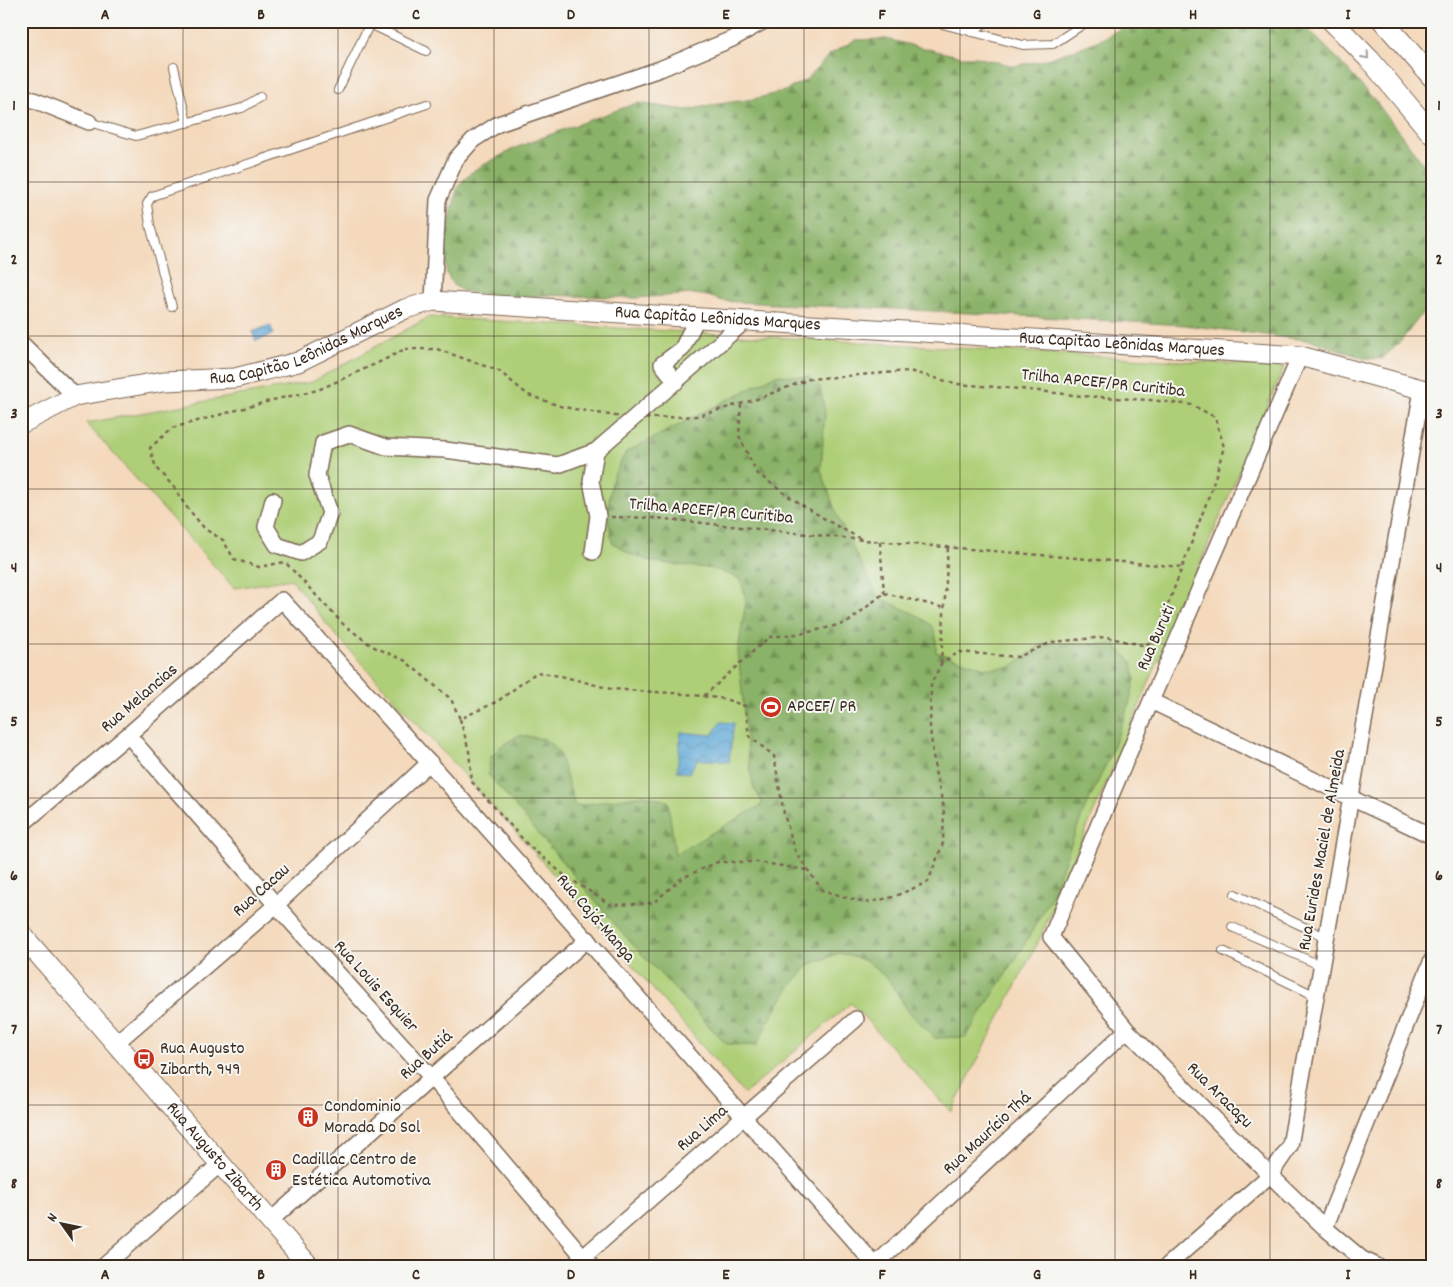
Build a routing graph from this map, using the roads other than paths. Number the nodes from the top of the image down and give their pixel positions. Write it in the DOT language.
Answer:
graph roads {
  1 [pos="764,21"];
  2 [pos="940,21"];
  3 [pos="988,21"];
  4 [pos="1332,21"];
  5 [pos="1383,21"];
  6 [pos="371,23"];
  7 [pos="1085,23"];
  8 [pos="971,32"];
  9 [pos="426,51"];
  10 [pos="174,67"];
  11 [pos="1432,77"];
  12 [pos="338,90"];
  13 [pos="21,95"];
  14 [pos="260,98"];
  15 [pos="427,104"];
  16 [pos="89,122"];
  17 [pos="187,123"];
  18 [pos="1432,134"];
  19 [pos="433,302"];
  20 [pos="172,307"];
  21 [pos="697,318"];
  22 [pos="745,321"];
  23 [pos="21,342"];
  24 [pos="682,349"];
  25 [pos="1300,356"];
  26 [pos="696,366"];
  27 [pos="676,382"];
  28 [pos="1427,391"];
  29 [pos="75,396"];
  30 [pos="21,424"];
  31 [pos="596,451"];
  32 [pos="274,500"];
  33 [pos="593,552"];
  34 [pos="282,600"];
  35 [pos="1151,701"];
  36 [pos="128,735"];
  37 [pos="430,762"];
  38 [pos="1351,798"];
  39 [pos="21,825"];
  40 [pos="1432,836"];
  41 [pos="1235,894"];
  42 [pos="276,905"];
  43 [pos="1232,927"];
  44 [pos="21,934"];
  45 [pos="1051,937"];
  46 [pos="1326,938"];
  47 [pos="588,939"];
  48 [pos="1223,950"];
  49 [pos="1432,960"];
  50 [pos="1322,966"];
  51 [pos="1316,996"];
  52 [pos="856,1019"];
  53 [pos="1127,1030"];
  54 [pos="116,1043"];
  55 [pos="431,1077"];
  56 [pos="743,1118"];
  57 [pos="220,1164"];
  58 [pos="1270,1175"];
  59 [pos="270,1222"];
  60 [pos="1324,1228"];
  61 [pos="582,1263"];
  62 [pos="875,1265"];
  63 [pos="104,1266"];
  64 [pos="309,1266"];
  65 [pos="1167,1266"];
  66 [pos="1377,1266"];
  1 -- 19 [label="street"];
  2 -- 8 [label="lane"];
  3 -- 8 [label="lane"];
  4 -- 18 [label="main road, one-way"];
  5 -- 11 [label="main road"];
  6 -- 9 [label="lane"];
  6 -- 12 [label="lane"];
  7 -- 8 [label="lane"];
  10 -- 17 [label="lane"];
  13 -- 16 [label="street"];
  14 -- 17 [label="lane"];
  15 -- 20 [label="lane"];
  16 -- 17 [label="lane"];
  19 -- 21 [label="street, Rua Capitão Leônidas Marques"];
  19 -- 29 [label="street, Rua Capitão Leônidas Marques"];
  21 -- 22 [label="street, Rua Capitão Leônidas Marques"];
  21 -- 24 [label="street"];
  22 -- 25 [label="street, Rua Capitão Leônidas Marques"];
  22 -- 26 [label="street"];
  23 -- 29 [label="street"];
  24 -- 26 [label="street"];
  24 -- 27 [label="street"];
  25 -- 28 [label="street, Rua Capitão Leônidas Marques"];
  25 -- 35 [label="street, Rua Buruti"];
  26 -- 27 [label="street"];
  27 -- 31 [label="street"];
  28 -- 38 [label="street, Rua Eurides Maciel de Almeida"];
  29 -- 30 [label="street, Rua Capitão Leônidas Marques"];
  31 -- 32 [label="street"];
  31 -- 33 [label="street"];
  34 -- 36 [label="street, Rua Melancias"];
  34 -- 37 [label="street, Rua Cajá-Manga"];
  35 -- 38 [label="street"];
  35 -- 45 [label="street, Rua Buruti"];
  36 -- 39 [label="street, Rua Melancias"];
  36 -- 42 [label="street, Rua Louis Esquier"];
  37 -- 42 [label="street, Rua Cacau"];
  37 -- 47 [label="street, Rua Cajá-Manga"];
  38 -- 40 [label="street"];
  38 -- 46 [label="street, Rua Eurides Maciel de Almeida"];
  41 -- 46 [label="lane"];
  42 -- 54 [label="street, Rua Cacau"];
  42 -- 55 [label="street, Rua Louis Esquier"];
  43 -- 50 [label="lane"];
  44 -- 54 [label="main road, Rua Augusto Zibarth"];
  45 -- 53 [label="street, Rua Aracaçu"];
  46 -- 50 [label="street, Rua Eurides Maciel de Almeida"];
  47 -- 55 [label="street, Rua Butiá"];
  47 -- 56 [label="street, Rua Cajá-Manga"];
  48 -- 51 [label="lane"];
  49 -- 60 [label="street"];
  50 -- 51 [label="street, Rua Eurides Maciel de Almeida"];
  51 -- 58 [label="street, Rua Eurides Maciel de Almeida"];
  52 -- 56 [label="street, Rua Lima"];
  53 -- 58 [label="street, Rua Aracaçu"];
  53 -- 62 [label="street, Rua Maurício Thá"];
  54 -- 57 [label="main road, Rua Augusto Zibarth"];
  55 -- 59 [label="street, Rua Butiá"];
  55 -- 61 [label="street, Rua Louis Esquier"];
  56 -- 61 [label="street, Rua Lima"];
  56 -- 62 [label="street, Rua Cajá-Manga"];
  57 -- 59 [label="main road, Rua Augusto Zibarth"];
  57 -- 63 [label="street"];
  58 -- 60 [label="street, Rua Aracaçu"];
  58 -- 65 [label="street, Rua Eurides Maciel de Almeida"];
  59 -- 64 [label="main road, Rua Augusto Zibarth"];
  60 -- 66 [label="street, Rua Aracaçu"];
}
